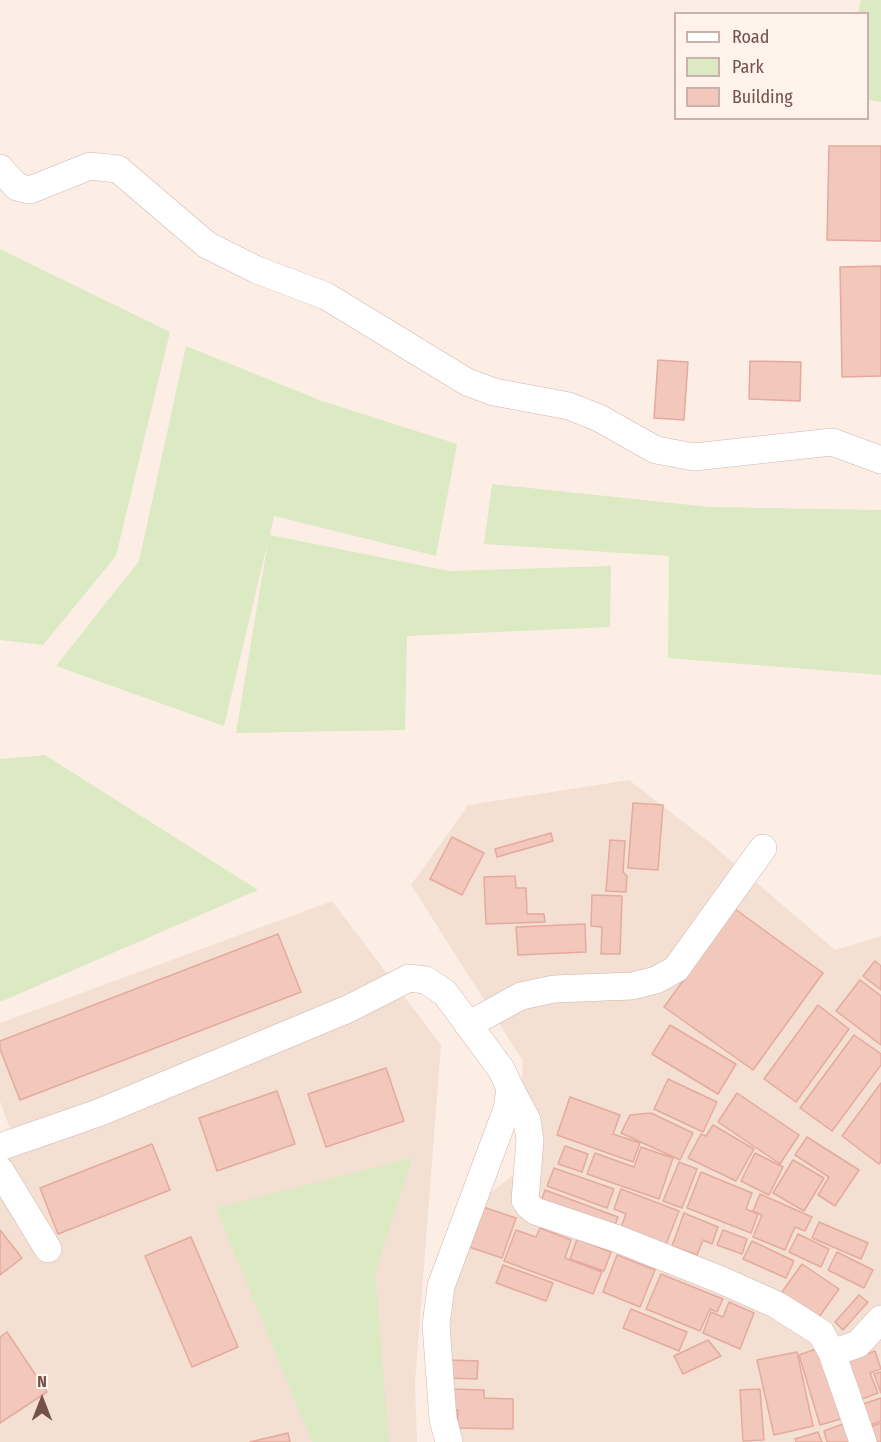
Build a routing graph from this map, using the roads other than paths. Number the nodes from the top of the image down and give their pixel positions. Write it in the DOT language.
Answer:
graph roads {
  1 [pos="0,168"];
  2 [pos="881,460"];
  3 [pos="763,848"];
  4 [pos="468,1024"];
  5 [pos="510,1088"];
  6 [pos="0,1147"];
  7 [pos="0,1170"];
  8 [pos="48,1249"];
  9 [pos="881,1319"];
  10 [pos="832,1353"];
  11 [pos="449,1442"];
  12 [pos="863,1442"];
  1 -- 2 [label="street"];
  3 -- 4 [label="street"];
  4 -- 5 [label="street"];
  4 -- 6 [label="street"];
  5 -- 10 [label="street"];
  5 -- 11 [label="street"];
  7 -- 8 [label="street"];
  9 -- 10 [label="street"];
  10 -- 12 [label="street"];
}
